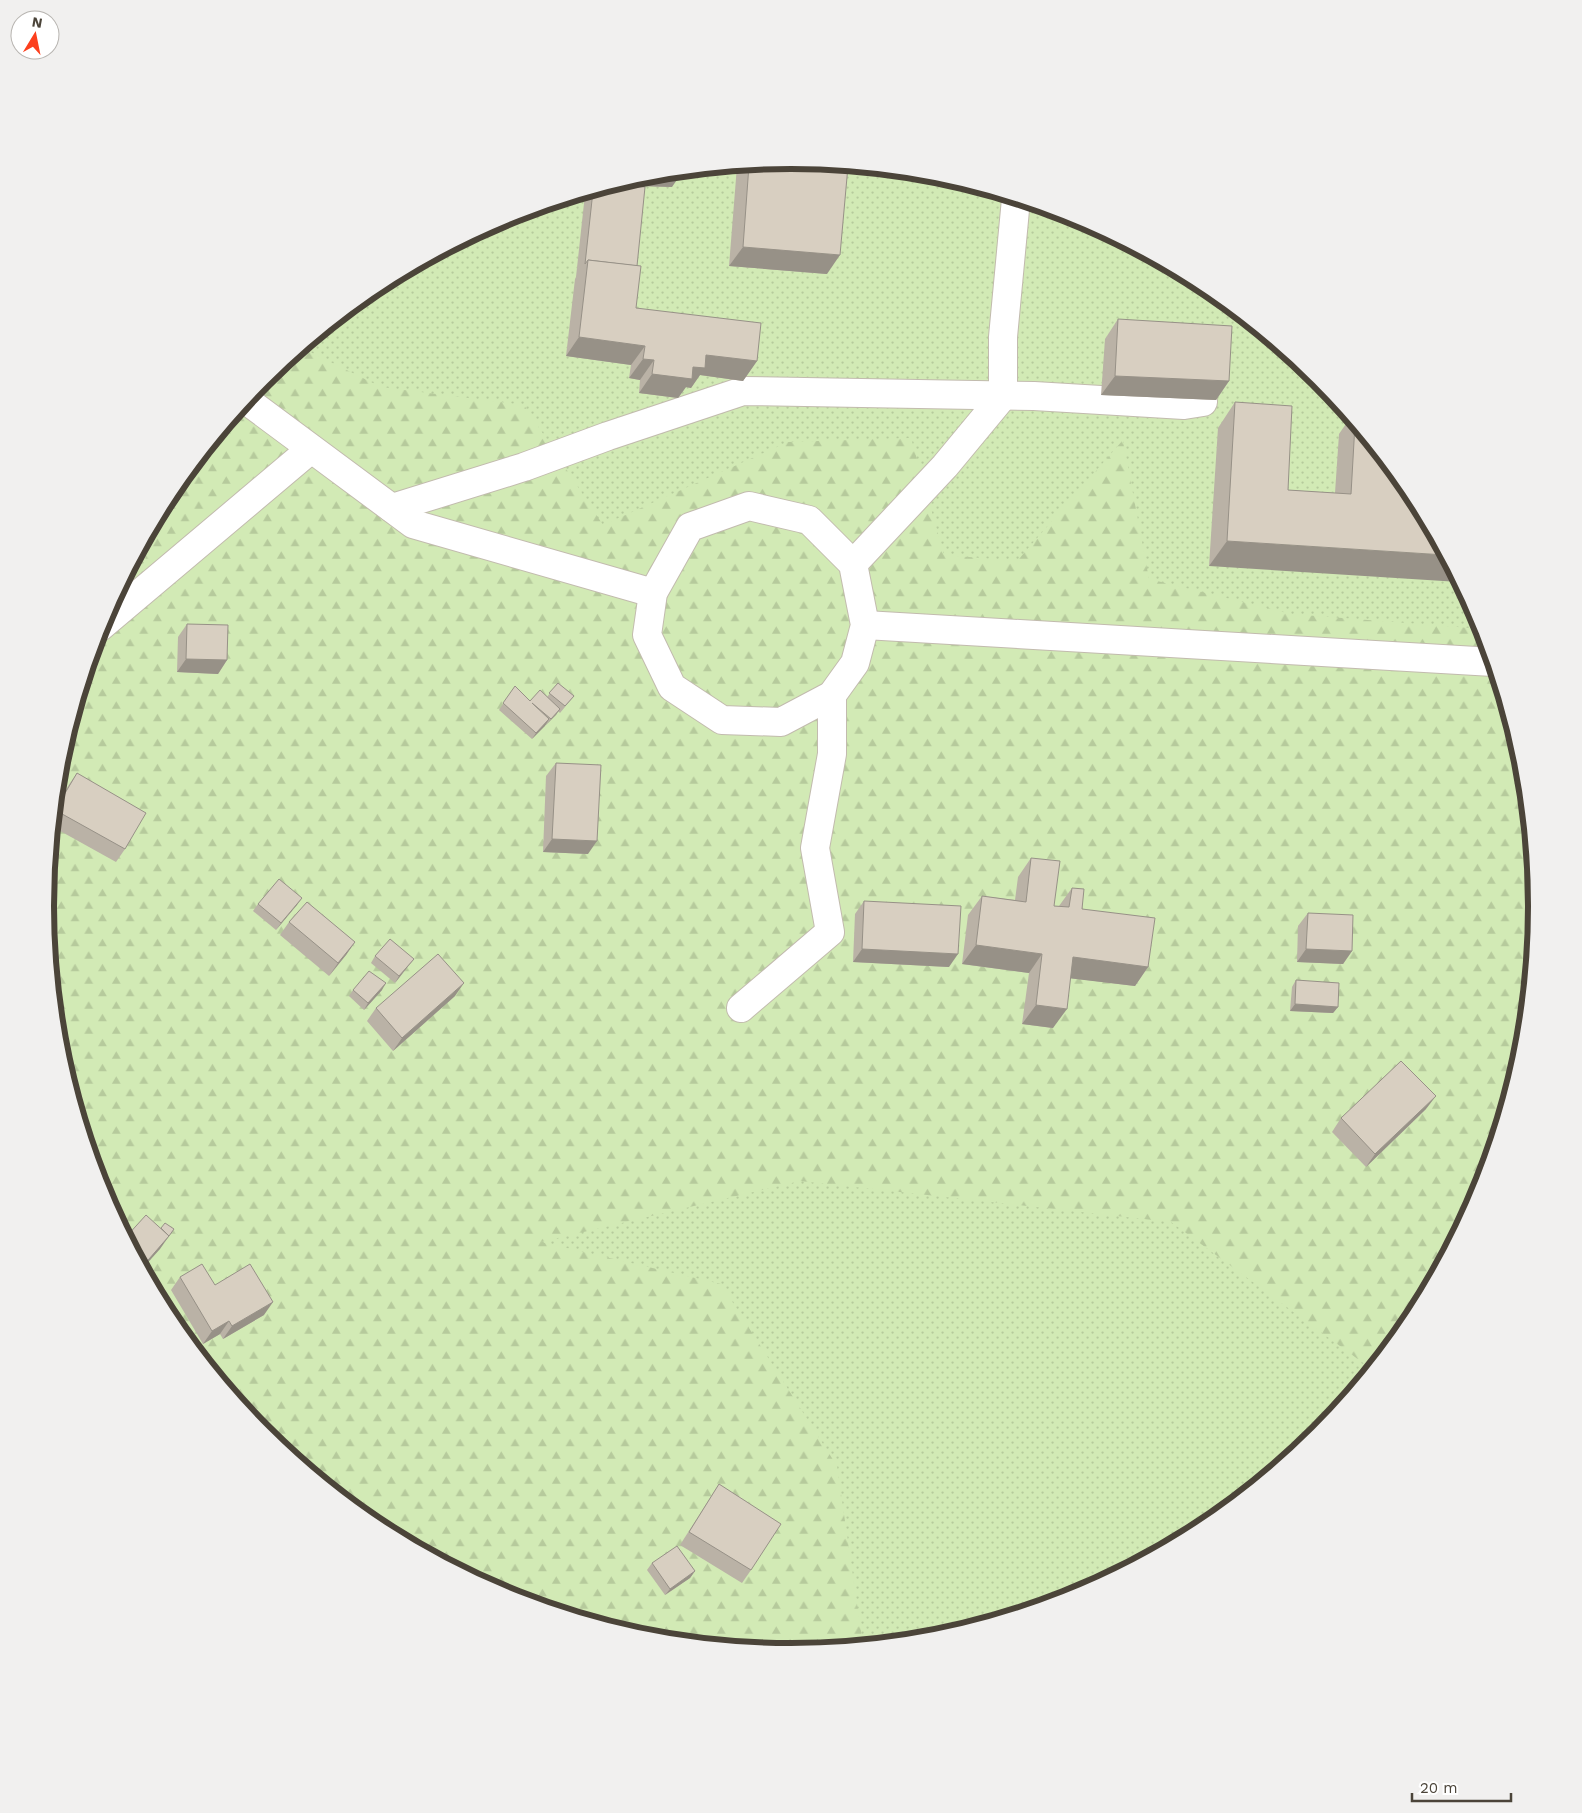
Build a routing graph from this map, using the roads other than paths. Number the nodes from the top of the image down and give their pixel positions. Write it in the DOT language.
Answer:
graph roads {
  1 [pos="1016,204"];
  2 [pos="1003,396"];
  3 [pos="1203,402"];
  4 [pos="252,404"];
  5 [pos="311,448"];
  6 [pos="392,508"];
  7 [pos="853,564"];
  8 [pos="653,593"];
  9 [pos="114,615"];
  10 [pos="866,625"];
  11 [pos="1486,662"];
  12 [pos="832,695"];
  13 [pos="741,1008"];
  1 -- 2 [label="lane"];
  2 -- 3 [label="lane"];
  2 -- 6 [label="lane"];
  2 -- 7 [label="lane"];
  4 -- 5 [label="lane"];
  5 -- 6 [label="lane"];
  5 -- 9 [label="lane"];
  6 -- 8 [label="lane"];
  7 -- 8 [label="lane"];
  7 -- 10 [label="lane"];
  8 -- 12 [label="lane"];
  10 -- 11 [label="lane"];
  10 -- 12 [label="lane"];
  12 -- 13 [label="lane"];
}
